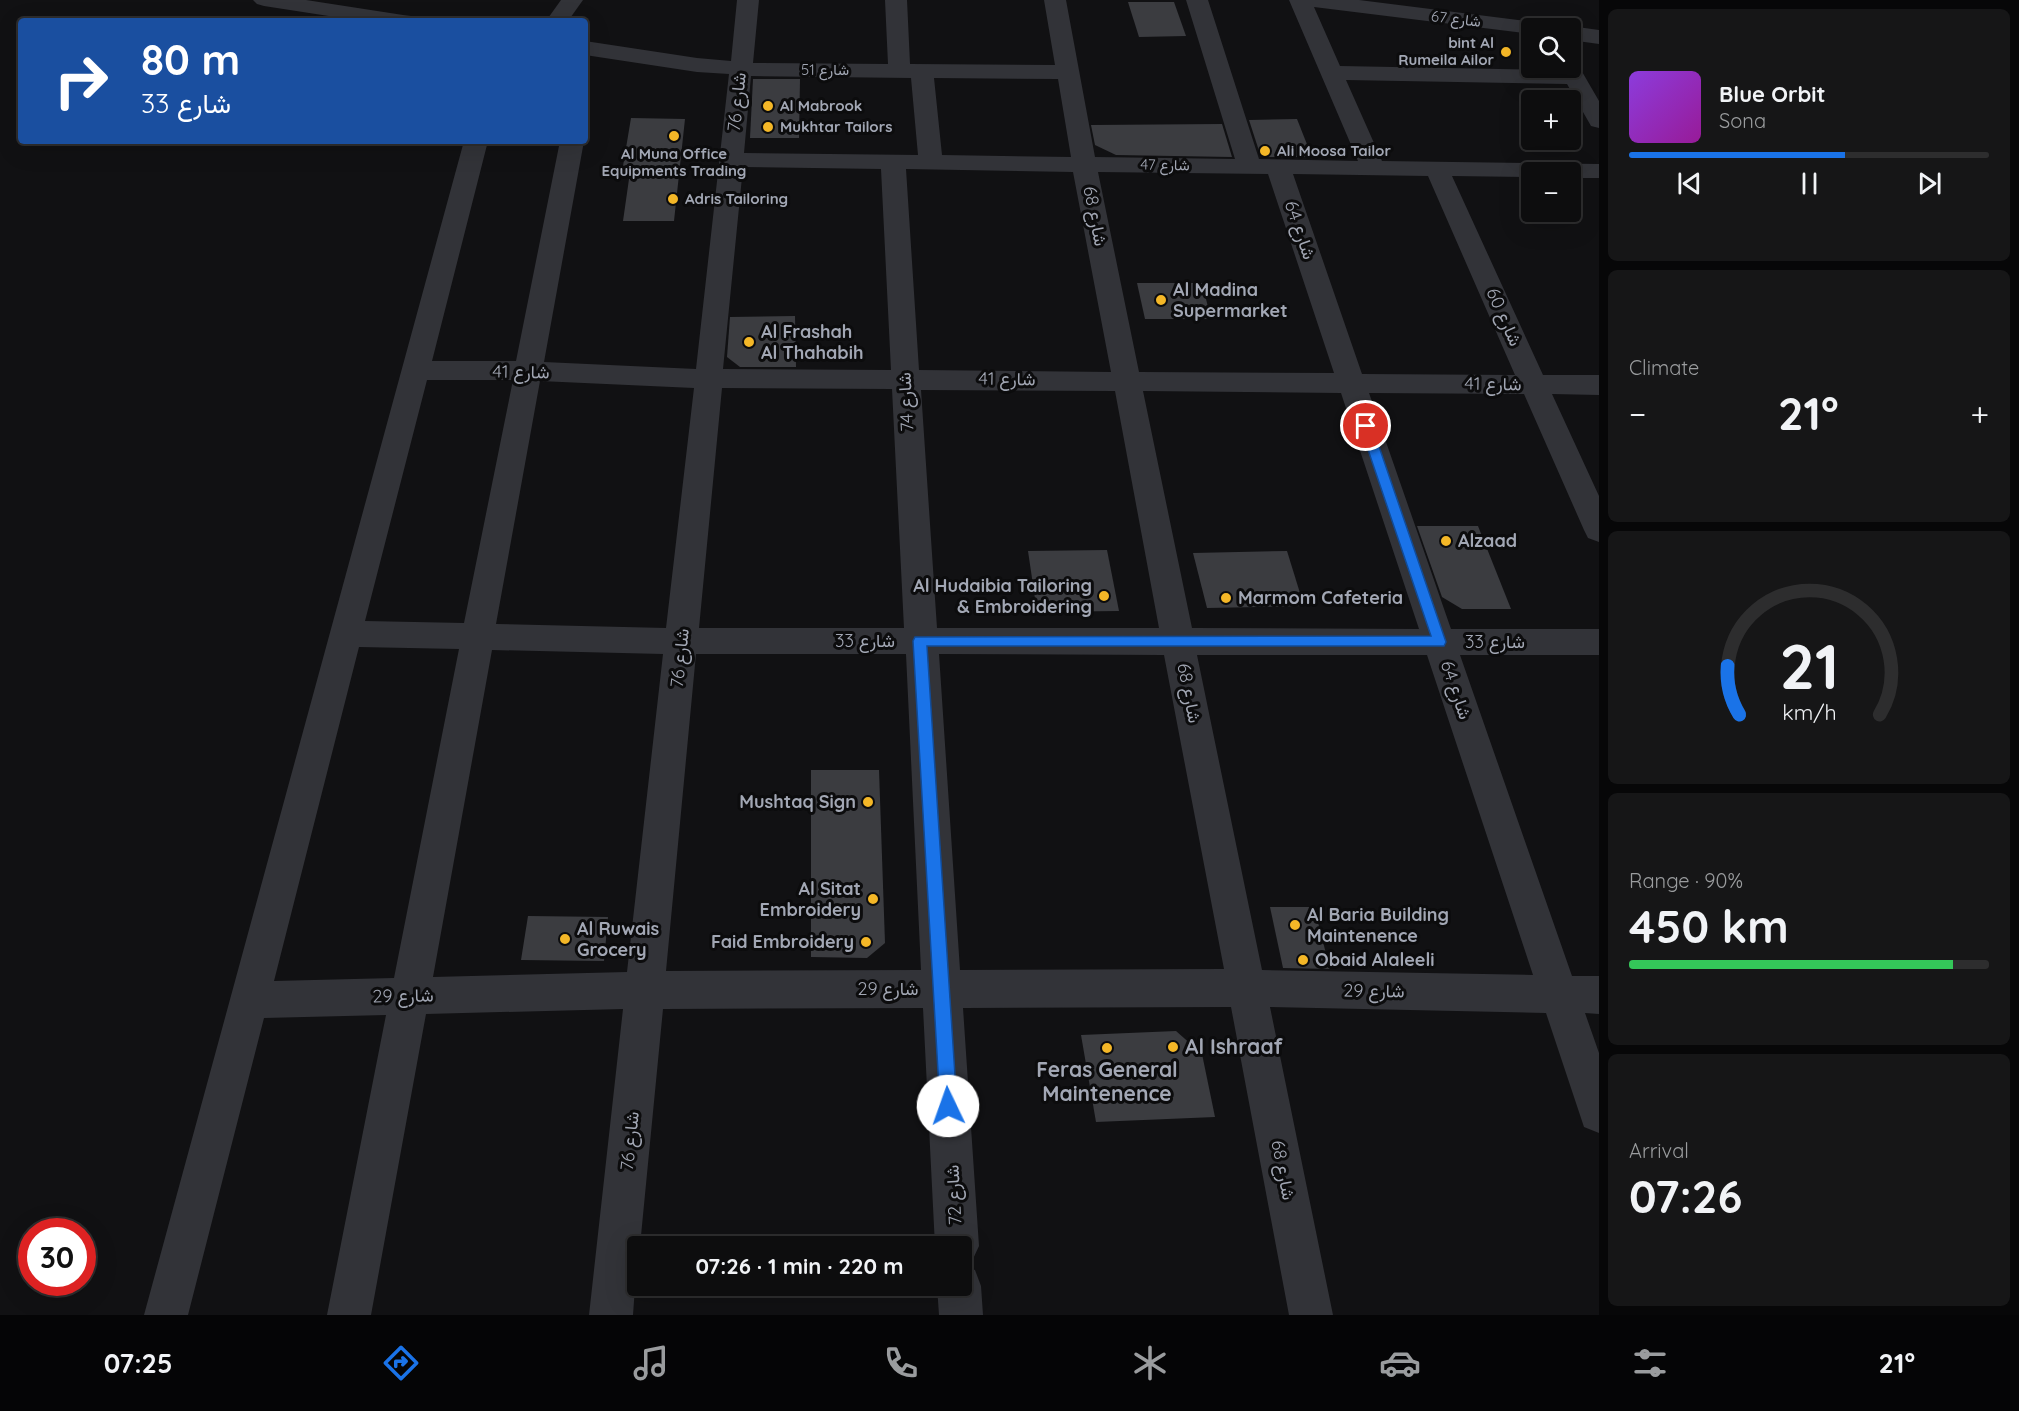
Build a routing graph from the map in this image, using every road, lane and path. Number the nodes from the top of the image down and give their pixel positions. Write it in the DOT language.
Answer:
graph roads {
  1 [pos="264,0"];
  2 [pos="572,0"];
  3 [pos="748,0"];
  4 [pos="896,0"];
  5 [pos="1055,0"];
  6 [pos="1197,0"];
  7 [pos="1300,0"];
  8 [pos="1306,0"];
  9 [pos="363,7"];
  10 [pos="1442,8"];
  11 [pos="394,18"];
  12 [pos="559,18"];
  13 [pos="1521,25"];
  14 [pos="1581,35"];
  15 [pos="1599,37"];
  16 [pos="588,54"];
  17 [pos="741,68"];
  18 [pos="911,71"];
  19 [pos="1067,72"];
  20 [pos="1521,72"];
  21 [pos="1332,73"];
  22 [pos="1575,78"];
  23 [pos="1599,121"];
  24 [pos="475,144"];
  25 [pos="571,144"];
  26 [pos="731,160"];
  27 [pos="893,162"];
  28 [pos="931,163"];
  29 [pos="1084,164"];
  30 [pos="1264,166"];
  31 [pos="1372,168"];
  32 [pos="1437,169"];
  33 [pos="1599,171"];
  34 [pos="416,370"];
  35 [pos="528,371"];
  36 [pos="709,378"];
  37 [pos="905,379"];
  38 [pos="1127,381"];
  39 [pos="1352,382"];
  40 [pos="1534,384"];
  41 [pos="1599,385"];
  42 [pos="1599,530"];
  43 [pos="346,634"];
  44 [pos="478,636"];
  45 [pos="682,641"];
  46 [pos="920,641"];
  47 [pos="1178,641"];
  48 [pos="1440,642"];
  49 [pos="1599,642"];
  50 [pos="1249,988"];
  51 [pos="941,989"];
  52 [pos="645,990"];
  53 [pos="409,995"];
  54 [pos="1559,995"];
  55 [pos="1599,995"];
  56 [pos="250,1000"];
  57 [pos="1599,1112"];
  58 [pos="956,1236"];
  59 [pos="960,1296"];
  60 [pos="166,1315"];
  61 [pos="349,1315"];
  62 [pos="611,1315"];
  63 [pos="961,1315"];
  64 [pos="1311,1315"];
  1 -- 9 [label="street"];
  2 -- 12 [label="street"];
  3 -- 17 [label="street, شارع 76"];
  4 -- 18 [label="street"];
  5 -- 19 [label="street, شارع 68"];
  6 -- 30 [label="street, شارع 64"];
  7 -- 21 [label="street"];
  8 -- 10 [label="street, شارع 67"];
  9 -- 11 [label="street"];
  10 -- 13 [label="street, شارع 67"];
  14 -- 15 [label="street"];
  16 -- 17 [label="street, شارع 51"];
  17 -- 18 [label="street, شارع 51"];
  17 -- 26 [label="street, شارع 76"];
  18 -- 19 [label="street, شارع 51"];
  18 -- 28 [label="street"];
  19 -- 29 [label="street, شارع 68"];
  20 -- 21 [label="street"];
  21 -- 31 [label="street"];
  22 -- 23 [label="street"];
  24 -- 34 [label="street"];
  25 -- 35 [label="street"];
  26 -- 27 [label="street, شارع 47"];
  26 -- 36 [label="street, شارع 76"];
  27 -- 28 [label="street, شارع 47"];
  27 -- 37 [label="street, شارع 74"];
  28 -- 29 [label="street, شارع 47"];
  29 -- 30 [label="street, شارع 47"];
  29 -- 38 [label="street, شارع 68"];
  30 -- 31 [label="street, شارع 47"];
  30 -- 39 [label="street, شارع 64"];
  31 -- 32 [label="street, شارع 47"];
  32 -- 33 [label="street, شارع 47"];
  32 -- 40 [label="street, شارع 60"];
  34 -- 35 [label="street, شارع 41"];
  34 -- 43 [label="street"];
  35 -- 36 [label="street, شارع 41"];
  35 -- 44 [label="street"];
  36 -- 37 [label="street, شارع 41"];
  36 -- 45 [label="street, شارع 76"];
  37 -- 38 [label="street, شارع 41"];
  37 -- 46 [label="street, شارع 74"];
  38 -- 39 [label="street, شارع 41"];
  38 -- 47 [label="street, شارع 68"];
  39 -- 40 [label="street, شارع 41"];
  39 -- 48 [label="street, شارع 64"];
  40 -- 41 [label="street, شارع 41"];
  40 -- 42 [label="street, شارع 60"];
  43 -- 44 [label="street, شارع 33"];
  43 -- 56 [label="street"];
  44 -- 45 [label="street, شارع 33"];
  44 -- 53 [label="street"];
  45 -- 46 [label="street, شارع 33"];
  45 -- 52 [label="street, شارع 76"];
  46 -- 47 [label="street, شارع 33"];
  46 -- 51 [label="street, شارع 72"];
  47 -- 48 [label="street, شارع 33"];
  47 -- 50 [label="street, شارع 68"];
  48 -- 49 [label="street, شارع 33"];
  48 -- 54 [label="street, شارع 64"];
  50 -- 51 [label="street, شارع 29"];
  50 -- 54 [label="street, شارع 29"];
  50 -- 64 [label="street, شارع 68"];
  51 -- 52 [label="street, شارع 29"];
  51 -- 58 [label="street, شارع 72"];
  52 -- 53 [label="street, شارع 29"];
  52 -- 62 [label="street, شارع 76"];
  53 -- 56 [label="street, شارع 29"];
  53 -- 61 [label="street"];
  54 -- 55 [label="street, شارع 29"];
  54 -- 57 [label="street, شارع 64"];
  56 -- 60 [label="street"];
  59 -- 63 [label="street"];
}
